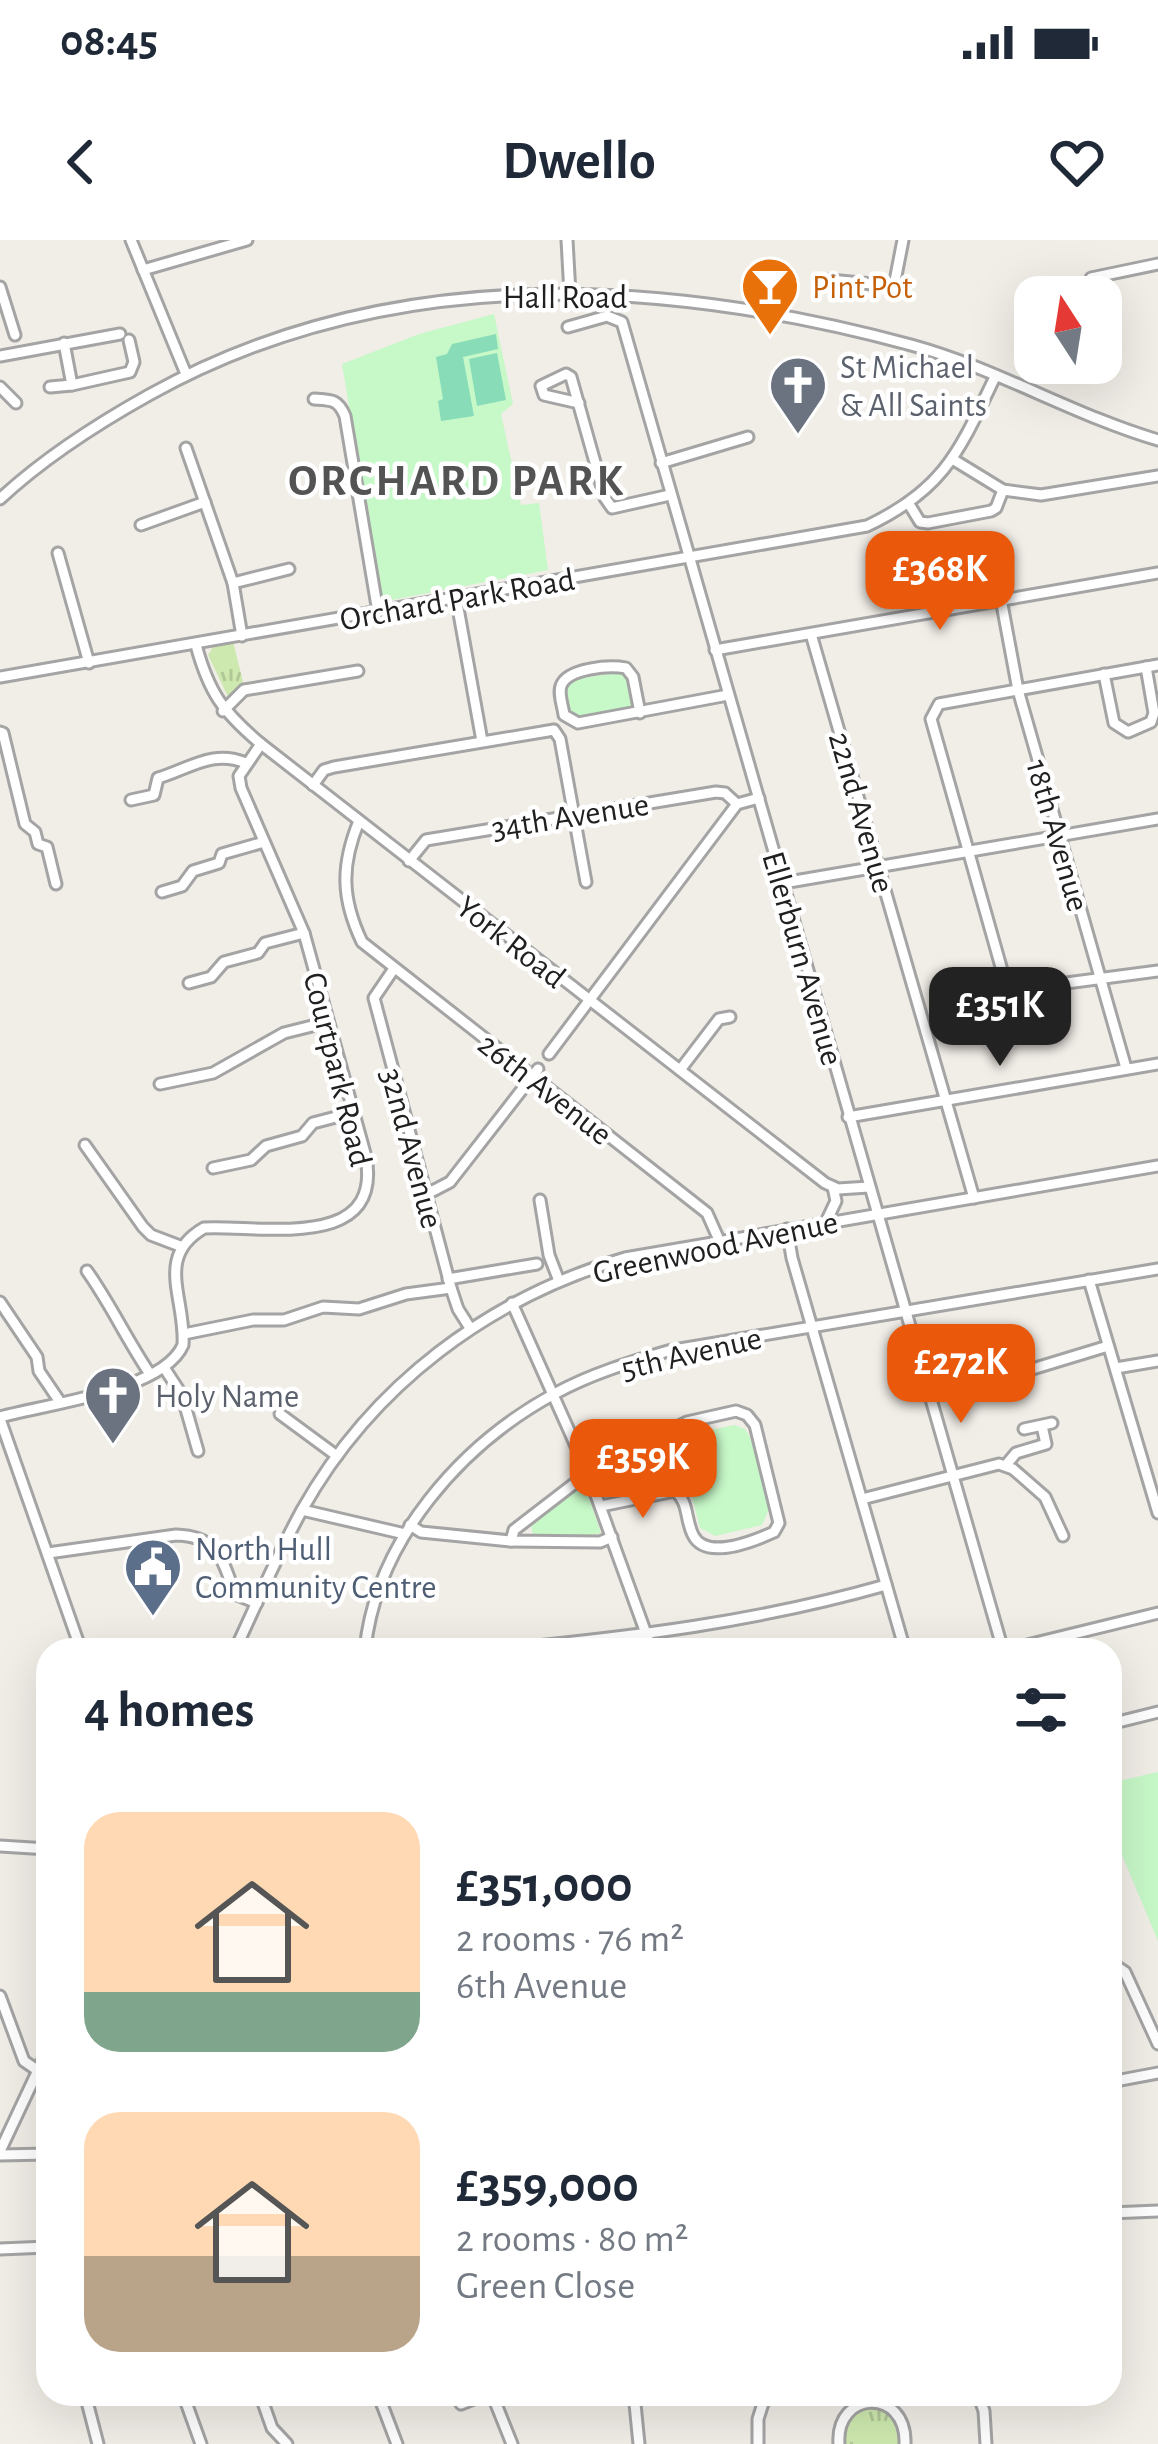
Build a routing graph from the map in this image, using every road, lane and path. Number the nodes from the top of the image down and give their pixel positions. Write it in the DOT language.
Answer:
graph roads {
  1 [pos="130,240"];
  2 [pos="247,240"];
  3 [pos="567,240"];
  4 [pos="903,240"];
  5 [pos="1158,264"];
  6 [pos="143,270"];
  7 [pos="1101,276"];
  8 [pos="829,280"];
  9 [pos="0,287"];
  10 [pos="570,294"];
  11 [pos="568,327"];
  12 [pos="15,334"];
  13 [pos="64,344"];
  14 [pos="0,356"];
  15 [pos="186,374"];
  16 [pos="995,377"];
  17 [pos="73,385"];
  18 [pos="0,387"];
  19 [pos="50,387"];
  20 [pos="314,399"];
  21 [pos="579,403"];
  22 [pos="16,404"];
  23 [pos="748,437"];
  24 [pos="1158,440"];
  25 [pos="186,448"];
  26 [pos="954,460"];
  27 [pos="661,463"];
  28 [pos="1158,476"];
  29 [pos="1003,490"];
  30 [pos="670,495"];
  31 [pos="0,500"];
  32 [pos="205,502"];
  33 [pos="909,504"];
  34 [pos="141,525"];
  35 [pos="58,553"];
  36 [pos="688,560"];
  37 [pos="289,568"];
  38 [pos="1158,573"];
  39 [pos="233,583"];
  40 [pos="456,597"];
  41 [pos="1001,599"];
  42 [pos="378,612"];
  43 [pos="811,634"];
  44 [pos="242,636"];
  45 [pos="196,644"];
  46 [pos="715,650"];
  47 [pos="89,662"];
  48 [pos="1152,666"];
  49 [pos="358,670"];
  50 [pos="1104,674"];
  51 [pos="0,677"];
  52 [pos="1018,690"];
  53 [pos="728,695"];
  54 [pos="224,711"];
  55 [pos="640,713"];
  56 [pos="0,732"];
  57 [pos="482,741"];
  58 [pos="261,745"];
  59 [pos="246,763"];
  60 [pos="314,785"];
  61 [pos="759,798"];
  62 [pos="130,800"];
  63 [pos="737,804"];
  64 [pos="573,814"];
  65 [pos="1158,819"];
  66 [pos="359,821"];
  67 [pos="1059,836"];
  68 [pos="264,842"];
  69 [pos="968,852"];
  70 [pos="410,861"];
  71 [pos="880,867"];
  72 [pos="586,882"];
  73 [pos="783,883"];
  74 [pos="56,884"];
  75 [pos="162,892"];
  76 [pos="304,933"];
  77 [pos="394,970"];
  78 [pos="1158,971"];
  79 [pos="1100,981"];
  80 [pos="189,983"];
  81 [pos="590,1002"];
  82 [pos="730,1017"];
  83 [pos="328,1022"];
  84 [pos="549,1054"];
  85 [pos="1158,1064"];
  86 [pos="1126,1068"];
  87 [pos="680,1070"];
  88 [pos="535,1073"];
  89 [pos="160,1084"];
  90 [pos="945,1101"];
  91 [pos="355,1112"];
  92 [pos="848,1117"];
  93 [pos="85,1145"];
  94 [pos="1158,1166"];
  95 [pos="213,1168"];
  96 [pos="833,1187"];
  97 [pos="869,1187"];
  98 [pos="425,1195"];
  99 [pos="974,1198"];
  100 [pos="540,1200"];
  101 [pos="877,1214"];
  102 [pos="826,1222"];
  103 [pos="787,1229"];
  104 [pos="719,1240"];
  105 [pos="179,1246"];
  106 [pos="533,1267"];
  107 [pos="1158,1269"];
  108 [pos="87,1271"];
  109 [pos="1089,1280"];
  110 [pos="559,1281"];
  111 [pos="449,1283"];
  112 [pos="0,1302"];
  113 [pos="512,1304"];
  114 [pos="905,1312"];
  115 [pos="813,1326"];
  116 [pos="470,1328"];
  117 [pos="184,1334"];
  118 [pos="1108,1346"];
  119 [pos="1158,1361"];
  120 [pos="1116,1368"];
  121 [pos="165,1369"];
  122 [pos="1030,1370"];
  123 [pos="150,1374"];
  124 [pos="554,1394"];
  125 [pos="60,1402"];
  126 [pos="280,1414"];
  127 [pos="0,1418"];
  128 [pos="1024,1429"];
  129 [pos="199,1451"];
  130 [pos="337,1456"];
  131 [pos="1006,1465"];
  132 [pos="588,1473"];
  133 [pos="952,1476"];
  134 [pos="675,1491"];
  135 [pos="862,1499"];
  136 [pos="601,1506"];
  137 [pos="302,1510"];
  138 [pos="1158,1513"];
  139 [pos="408,1530"];
  140 [pos="1063,1536"];
  141 [pos="611,1537"];
  142 [pos="511,1541"];
  143 [pos="48,1553"];
  144 [pos="886,1585"];
  145 [pos="256,1603"];
  146 [pos="1158,1613"];
  147 [pos="648,1636"];
  148 [pos="77,1638"];
  149 [pos="240,1638"];
  150 [pos="367,1638"];
  151 [pos="626,1638"];
  152 [pos="901,1638"];
  153 [pos="1001,1638"];
  154 [pos="1055,1638"];
  155 [pos="1158,1712"];
  156 [pos="1122,1721"];
  157 [pos="0,1846"];
  158 [pos="36,1848"];
  159 [pos="1122,1970"];
  160 [pos="0,1996"];
  161 [pos="1158,2044"];
  162 [pos="36,2069"];
  163 [pos="1158,2073"];
  164 [pos="36,2074"];
  165 [pos="1122,2080"];
  166 [pos="0,2154"];
  167 [pos="36,2154"];
  168 [pos="1158,2211"];
  169 [pos="1122,2212"];
  170 [pos="36,2248"];
  171 [pos="0,2249"];
  172 [pos="88,2406"];
  173 [pos="187,2406"];
  174 [pos="264,2406"];
  175 [pos="383,2406"];
  176 [pos="495,2406"];
  177 [pos="635,2406"];
  178 [pos="757,2406"];
  179 [pos="762,2406"];
  180 [pos="856,2406"];
  181 [pos="890,2406"];
  182 [pos="982,2406"];
  183 [pos="758,2419"];
  184 [pos="98,2444"];
  185 [pos="201,2444"];
  186 [pos="287,2444"];
  187 [pos="397,2444"];
  188 [pos="512,2444"];
  189 [pos="639,2444"];
  190 [pos="758,2444"];
  191 [pos="839,2444"];
  192 [pos="905,2444"];
  193 [pos="986,2444"];
  1 -- 6 [label="street"];
  2 -- 6 [label="street"];
  3 -- 10 [label="street"];
  4 -- 8 [label="street"];
  5 -- 7 [label="street"];
  6 -- 15 [label="street"];
  9 -- 12 [label="street"];
  10 -- 15 [label="street, Hall Road"];
  10 -- 16 [label="street, Hall Road"];
  11 -- 27 [label="street, Ellerburn Avenue"];
  13 -- 14 [label="street"];
  13 -- 17 [label="street"];
  13 -- 17 [label="street"];
  15 -- 31 [label="street, Hall Road"];
  16 -- 24 [label="street, Hall Road"];
  16 -- 26 [label="street, Orchard Park Road"];
  17 -- 19 [label="street"];
  18 -- 22 [label="street"];
  20 -- 42 [label="street"];
  21 -- 30 [label="street"];
  23 -- 27 [label="street"];
  25 -- 32 [label="street"];
  26 -- 29 [label="street"];
  26 -- 33 [label="street, Orchard Park Road"];
  27 -- 30 [label="street, Ellerburn Avenue"];
  28 -- 29 [label="street"];
  29 -- 33 [label="street"];
  30 -- 36 [label="street, Ellerburn Avenue"];
  32 -- 34 [label="street"];
  32 -- 39 [label="street"];
  33 -- 36 [label="street, Orchard Park Road"];
  35 -- 47 [label="street"];
  36 -- 40 [label="street, Orchard Park Road"];
  36 -- 46 [label="street, Ellerburn Avenue"];
  37 -- 39 [label="street"];
  38 -- 41 [label="street"];
  39 -- 44 [label="street"];
  40 -- 42 [label="street, Orchard Park Road"];
  40 -- 57 [label="street"];
  41 -- 43 [label="street"];
  41 -- 52 [label="street, 18th Avenue"];
  42 -- 44 [label="street, Orchard Park Road"];
  43 -- 46 [label="street"];
  43 -- 71 [label="street, 22nd Avenue"];
  44 -- 45 [label="street, Orchard Park Road"];
  45 -- 47 [label="street, Orchard Park Road"];
  45 -- 54 [label="street, York Road"];
  46 -- 53 [label="street, Ellerburn Avenue"];
  47 -- 51 [label="street, Orchard Park Road"];
  48 -- 50 [label="street"];
  48 -- 50 [label="street"];
  49 -- 54 [label="street"];
  50 -- 52 [label="street"];
  52 -- 67 [label="street, 18th Avenue"];
  52 -- 69 [label="street"];
  53 -- 55 [label="street"];
  53 -- 61 [label="street, Ellerburn Avenue"];
  54 -- 58 [label="street, York Road"];
  55 -- 55 [label="street"];
  56 -- 74 [label="street"];
  57 -- 60 [label="street"];
  57 -- 64 [label="street"];
  58 -- 59 [label="street"];
  58 -- 60 [label="street, York Road"];
  59 -- 62 [label="street"];
  59 -- 68 [label="street, Courtpark Road"];
  60 -- 66 [label="street, York Road"];
  61 -- 63 [label="street"];
  61 -- 73 [label="street, Ellerburn Avenue"];
  63 -- 64 [label="street, 34th Avenue"];
  63 -- 81 [label="street"];
  64 -- 70 [label="street, 34th Avenue"];
  64 -- 72 [label="street"];
  65 -- 67 [label="street"];
  66 -- 70 [label="street, York Road"];
  66 -- 77 [label="street, 26th Avenue"];
  67 -- 69 [label="street"];
  67 -- 79 [label="street, 18th Avenue"];
  68 -- 75 [label="street"];
  68 -- 76 [label="street, Courtpark Road"];
  69 -- 71 [label="street"];
  69 -- 79 [label="street"];
  70 -- 81 [label="street, York Road"];
  71 -- 73 [label="street"];
  71 -- 90 [label="street, 22nd Avenue"];
  73 -- 92 [label="street, Ellerburn Avenue"];
  76 -- 80 [label="street"];
  76 -- 83 [label="street, Courtpark Road"];
  77 -- 88 [label="street, 26th Avenue"];
  77 -- 98 [label="street, 32nd Avenue"];
  78 -- 79 [label="street"];
  79 -- 86 [label="street, 18th Avenue"];
  81 -- 84 [label="street"];
  81 -- 87 [label="street, York Road"];
  82 -- 87 [label="street"];
  83 -- 89 [label="street"];
  83 -- 91 [label="street, Courtpark Road"];
  85 -- 86 [label="street"];
  86 -- 90 [label="street"];
  87 -- 96 [label="street, York Road"];
  88 -- 98 [label="street"];
  88 -- 104 [label="street, 26th Avenue"];
  90 -- 92 [label="street"];
  90 -- 99 [label="street, 22nd Avenue"];
  91 -- 95 [label="street"];
  91 -- 105 [label="street, Courtpark Road"];
  92 -- 97 [label="street, Ellerburn Avenue"];
  93 -- 105 [label="street"];
  94 -- 99 [label="street, Greenwood Avenue"];
  96 -- 97 [label="street"];
  96 -- 102 [label="street"];
  97 -- 101 [label="street, Ellerburn Avenue"];
  98 -- 111 [label="street, 32nd Avenue"];
  99 -- 101 [label="street, Greenwood Avenue"];
  100 -- 110 [label="street"];
  101 -- 102 [label="street, Greenwood Avenue"];
  101 -- 114 [label="street, Ellerburn Avenue"];
  102 -- 103 [label="street, Greenwood Avenue"];
  103 -- 104 [label="street, Greenwood Avenue"];
  103 -- 115 [label="street"];
  104 -- 110 [label="street, Greenwood Avenue"];
  105 -- 117 [label="street"];
  106 -- 111 [label="street"];
  107 -- 109 [label="street, 5th Avenue"];
  108 -- 123 [label="street"];
  109 -- 114 [label="street, 5th Avenue"];
  109 -- 118 [label="street"];
  110 -- 113 [label="street, Greenwood Avenue"];
  111 -- 116 [label="street, 32nd Avenue"];
  111 -- 117 [label="street"];
  112 -- 125 [label="street"];
  113 -- 116 [label="street, Greenwood Avenue"];
  113 -- 124 [label="street"];
  114 -- 115 [label="street, 5th Avenue"];
  114 -- 133 [label="street, Ellerburn Avenue"];
  115 -- 124 [label="street, 5th Avenue"];
  115 -- 135 [label="street"];
  116 -- 130 [label="street, Greenwood Avenue"];
  117 -- 121 [label="street"];
  118 -- 120 [label="street"];
  118 -- 122 [label="street"];
  119 -- 120 [label="street"];
  120 -- 138 [label="street"];
  121 -- 123 [label="street"];
  121 -- 129 [label="street"];
  123 -- 125 [label="street"];
  124 -- 132 [label="street"];
  124 -- 139 [label="street, 5th Avenue"];
  125 -- 127 [label="street"];
  126 -- 130 [label="street"];
  127 -- 143 [label="street"];
  128 -- 131 [label="street"];
  130 -- 137 [label="street, Greenwood Avenue"];
  131 -- 133 [label="street"];
  131 -- 140 [label="street"];
  132 -- 136 [label="street"];
  132 -- 142 [label="street"];
  133 -- 135 [label="street"];
  133 -- 153 [label="street, Ellerburn Avenue"];
  134 -- 134 [label="street"];
  134 -- 136 [label="street"];
  135 -- 144 [label="street"];
  136 -- 141 [label="street"];
  137 -- 139 [label="street"];
  137 -- 145 [label="street, Greenwood Avenue"];
  139 -- 142 [label="street"];
  139 -- 150 [label="street, 5th Avenue"];
  141 -- 142 [label="street"];
  141 -- 147 [label="street"];
  143 -- 145 [label="street"];
  143 -- 148 [label="street"];
  144 -- 147 [label="street"];
  144 -- 152 [label="street"];
  145 -- 149 [label="street, Greenwood Avenue"];
  146 -- 154 [label="street"];
  147 -- 151 [label="street"];
  155 -- 156 [label="street"];
  157 -- 158 [label="street"];
  159 -- 161 [label="street"];
  160 -- 162 [label="street"];
  163 -- 165 [label="street"];
  164 -- 166 [label="street"];
  166 -- 167 [label="street"];
  168 -- 169 [label="street"];
  170 -- 171 [label="street"];
  172 -- 184 [label="street"];
  173 -- 185 [label="street"];
  174 -- 186 [label="street"];
  175 -- 187 [label="street"];
  176 -- 188 [label="street"];
  177 -- 189 [label="street"];
  178 -- 183 [label="street"];
  179 -- 183 [label="street"];
  180 -- 191 [label="street"];
  181 -- 192 [label="street"];
  182 -- 193 [label="street"];
  183 -- 190 [label="street"];
}
